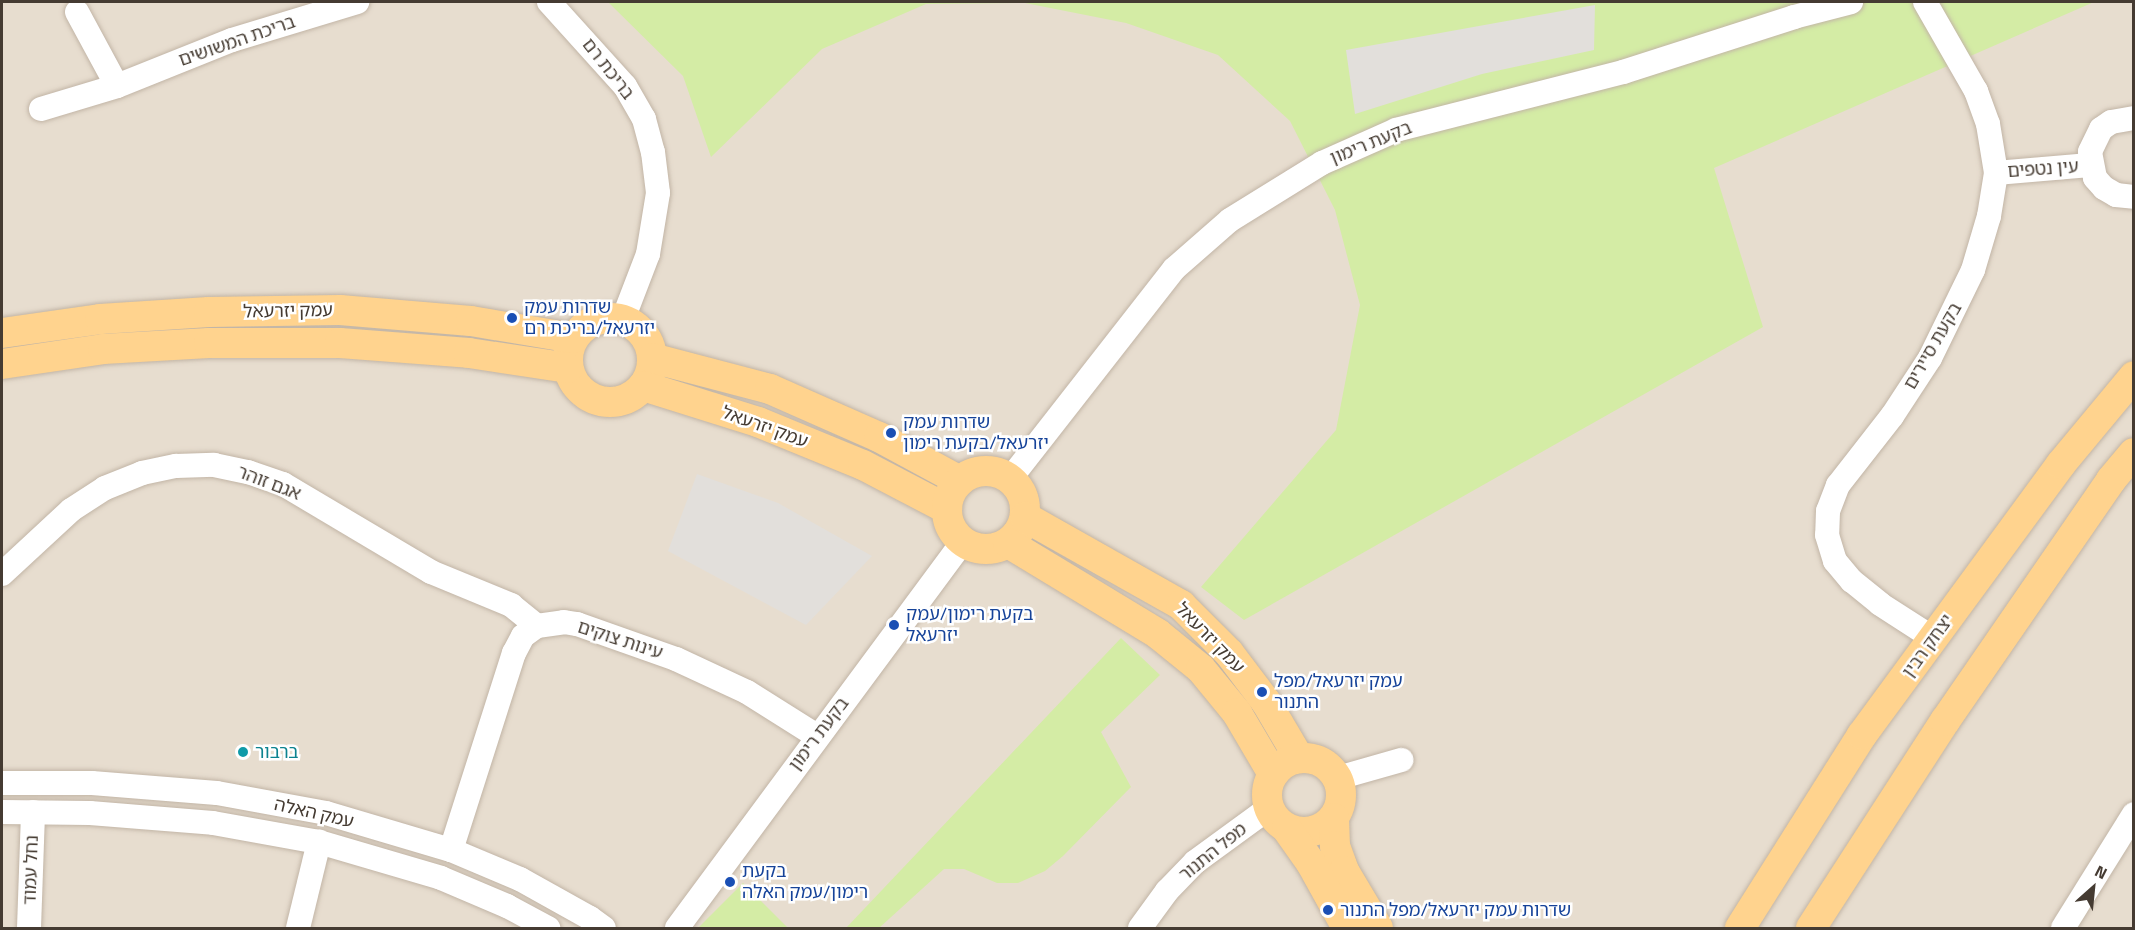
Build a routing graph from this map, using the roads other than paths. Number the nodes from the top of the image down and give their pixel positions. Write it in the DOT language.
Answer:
graph roads {
  1 [pos="357,2"];
  2 [pos="549,2"];
  3 [pos="1851,2"];
  4 [pos="1925,2"];
  5 [pos="77,12"];
  6 [pos="117,86"];
  7 [pos="40,109"];
  8 [pos="2133,118"];
  9 [pos="2090,165"];
  10 [pos="1996,173"];
  11 [pos="2133,197"];
  12 [pos="623,319"];
  13 [pos="2,333"];
  14 [pos="573,338"];
  15 [pos="652,358"];
  16 [pos="2,364"];
  17 [pos="568,369"];
  18 [pos="2133,376"];
  19 [pos="643,386"];
  20 [pos="2133,453"];
  21 [pos="1010,479"];
  22 [pos="960,481"];
  23 [pos="947,509"];
  24 [pos="1025,517"];
  25 [pos="963,542"];
  26 [pos="1008,543"];
  27 [pos="2,574"];
  28 [pos="537,626"];
  29 [pos="1933,638"];
  30 [pos="817,736"];
  31 [pos="1299,758"];
  32 [pos="1401,760"];
  33 [pos="1273,774"];
  34 [pos="1338,778"];
  35 [pos="2,783"];
  36 [pos="2,812"];
  37 [pos="33,812"];
  38 [pos="2133,814"];
  39 [pos="1278,818"];
  40 [pos="1334,818"];
  41 [pos="319,842"];
  42 [pos="451,850"];
  43 [pos="29,928"];
  44 [pos="298,928"];
  45 [pos="548,928"];
  46 [pos="604,928"];
  47 [pos="677,928"];
  48 [pos="1140,928"];
  49 [pos="1347,928"];
  50 [pos="1378,928"];
  51 [pos="1740,928"];
  52 [pos="1811,928"];
  53 [pos="2063,928"];
  1 -- 6 [label="street, בריכת המשושים"];
  2 -- 12 [label="street, בריכת רם"];
  3 -- 21 [label="street, בקעת רימון"];
  4 -- 10 [label="street, בקעת סיירים"];
  5 -- 6 [label="street"];
  6 -- 7 [label="street, בריכת המשושים"];
  8 -- 9 [label="street, עין נטפים"];
  9 -- 10 [label="street, עין נטפים"];
  9 -- 11 [label="street, עין נטפים"];
  10 -- 29 [label="street, בקעת סיירים"];
  12 -- 14 [label="main road"];
  12 -- 15 [label="main road"];
  13 -- 14 [label="main road, עמק יזרעאל"];
  14 -- 17 [label="main road"];
  15 -- 19 [label="main road"];
  15 -- 22 [label="main road, עמק יזרעאל"];
  16 -- 17 [label="main road, עמק יזרעאל"];
  17 -- 19 [label="main road"];
  18 -- 29 [label="main road, יצחק רבין"];
  19 -- 23 [label="main road, עמק יזרעאל"];
  20 -- 52 [label="main road"];
  21 -- 22 [label="main road"];
  21 -- 24 [label="main road"];
  22 -- 23 [label="main road"];
  23 -- 25 [label="main road"];
  24 -- 26 [label="main road"];
  24 -- 31 [label="main road, עמק יזרעאל"];
  25 -- 26 [label="main road"];
  25 -- 30 [label="street, בקעת רימון"];
  26 -- 33 [label="main road, עמק יזרעאל"];
  27 -- 28 [label="street, אגם זוהר"];
  28 -- 30 [label="street, עינות צוקים"];
  28 -- 42 [label="street"];
  29 -- 51 [label="main road, יצחק רבין"];
  30 -- 47 [label="street, בקעת רימון"];
  31 -- 33 [label="main road"];
  31 -- 34 [label="main road"];
  32 -- 34 [label="street"];
  33 -- 39 [label="main road"];
  34 -- 40 [label="main road"];
  35 -- 42 [label="street, עמק האלה"];
  36 -- 37 [label="street, עמק האלה"];
  37 -- 41 [label="street, עמק האלה"];
  37 -- 43 [label="street, נחל עמוד"];
  38 -- 53 [label="street"];
  39 -- 40 [label="main road"];
  39 -- 48 [label="street, מפל התנור"];
  39 -- 49 [label="main road"];
  40 -- 50 [label="main road"];
  41 -- 44 [label="street"];
  41 -- 45 [label="street, עמק האלה"];
  42 -- 46 [label="street, עמק האלה"];
}
